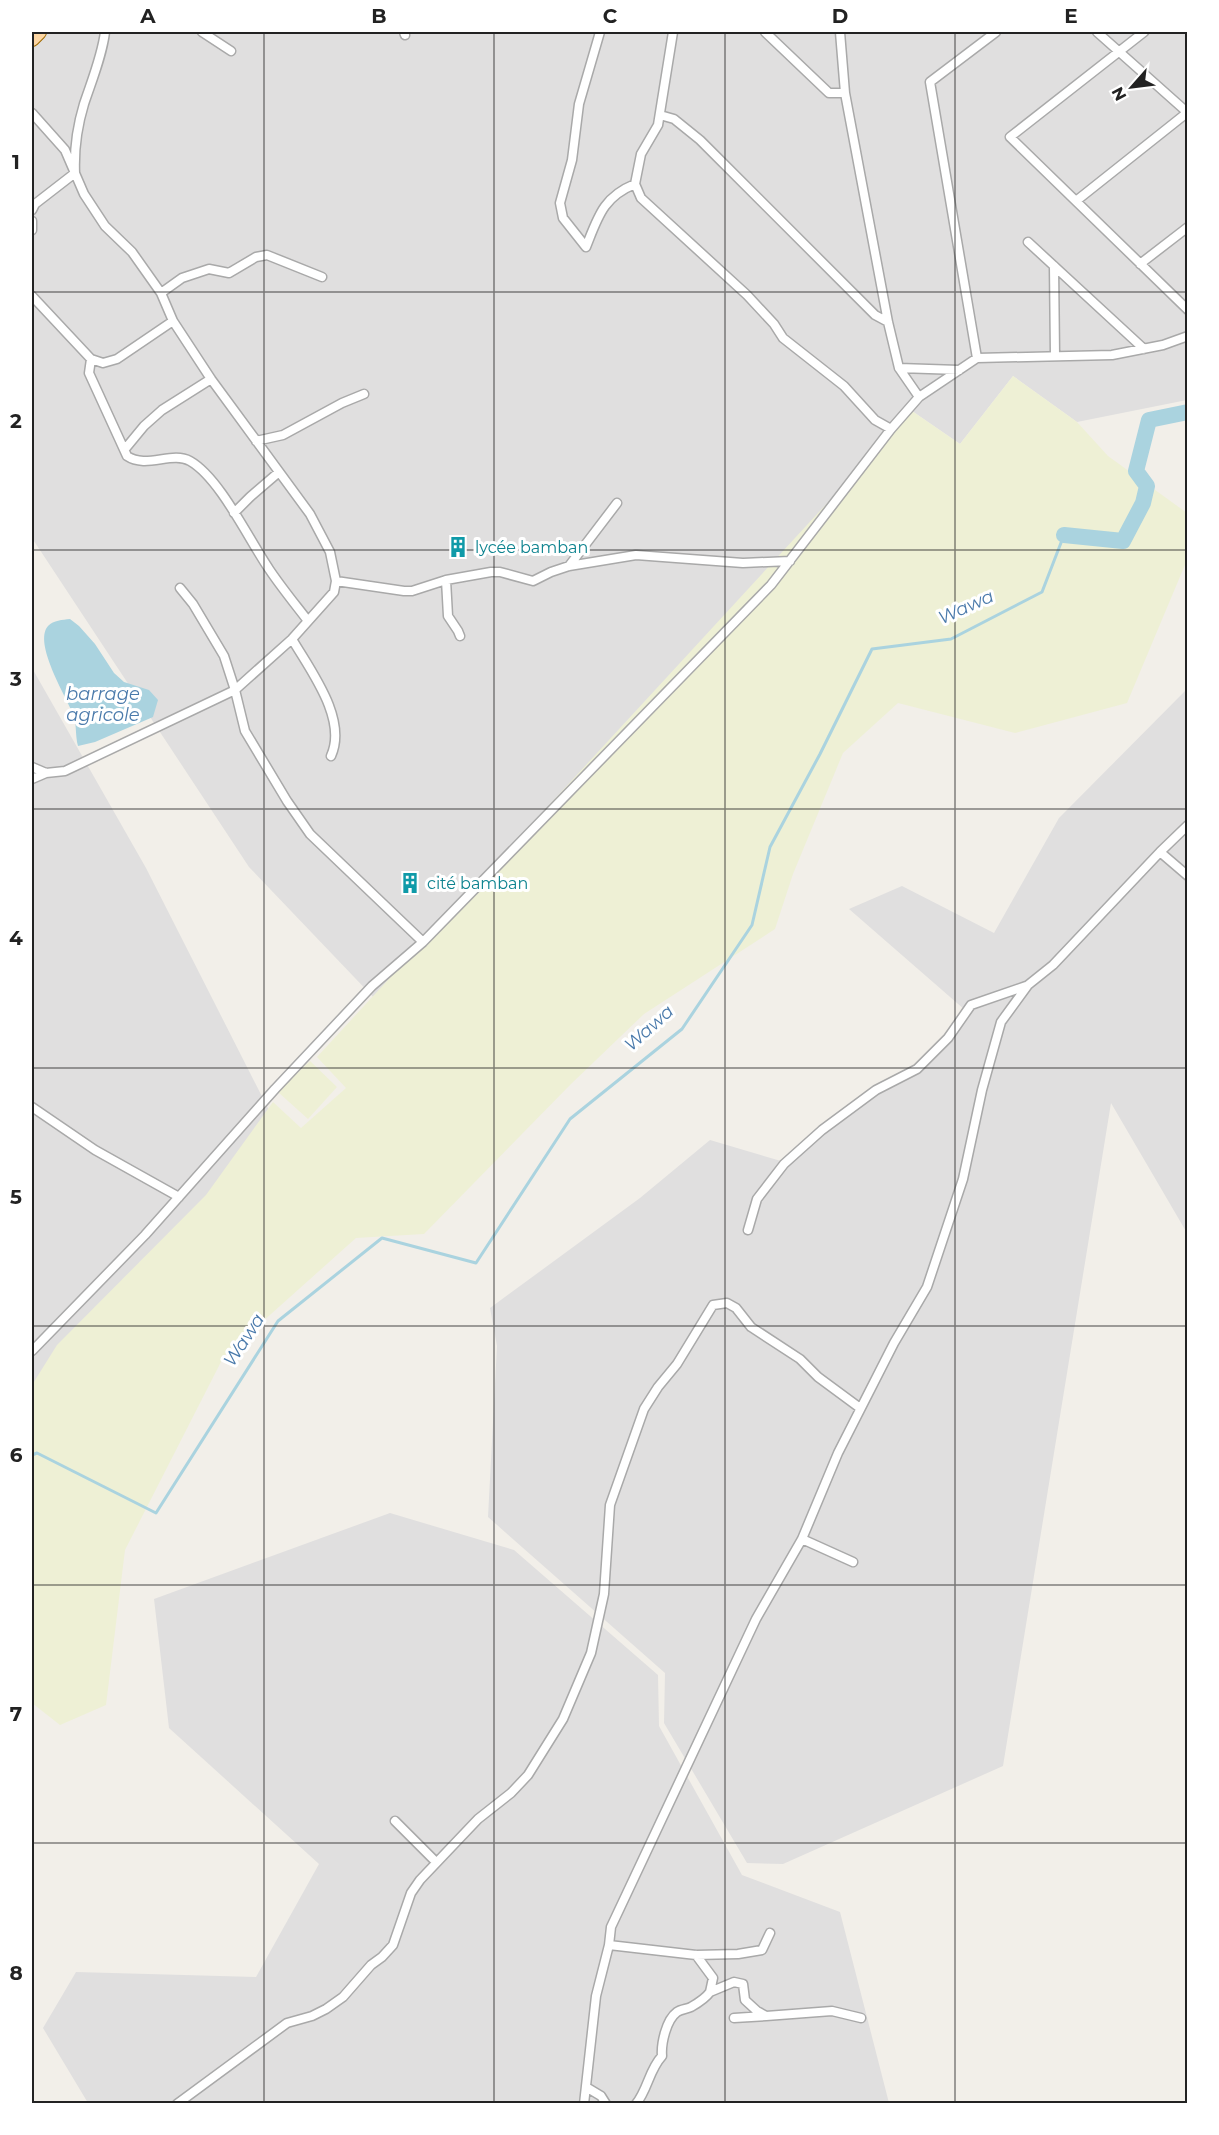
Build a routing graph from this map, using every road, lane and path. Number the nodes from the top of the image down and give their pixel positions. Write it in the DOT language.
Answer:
graph roads {
  1 [pos="39,32"];
  2 [pos="105,32"];
  3 [pos="202,32"];
  4 [pos="600,32"];
  5 [pos="673,32"];
  6 [pos="765,32"];
  7 [pos="840,32"];
  8 [pos="996,32"];
  9 [pos="1097,32"];
  10 [pos="1144,32"];
  11 [pos="32,39"];
  12 [pos="231,51"];
  13 [pos="1119,52"];
  14 [pos="845,93"];
  15 [pos="32,113"];
  16 [pos="1187,113"];
  17 [pos="660,115"];
  18 [pos="74,146"];
  19 [pos="65,150"];
  20 [pos="75,173"];
  21 [pos="635,184"];
  22 [pos="1076,201"];
  23 [pos="32,210"];
  24 [pos="32,221"];
  25 [pos="1188,227"];
  26 [pos="32,230"];
  27 [pos="1028,242"];
  28 [pos="1140,264"];
  29 [pos="1054,266"];
  30 [pos="322,277"];
  31 [pos="161,293"];
  32 [pos="32,296"];
  33 [pos="1188,310"];
  34 [pos="173,321"];
  35 [pos="888,322"];
  36 [pos="1188,336"];
  37 [pos="1144,349"];
  38 [pos="1055,356"];
  39 [pos="977,358"];
  40 [pos="91,359"];
  41 [pos="899,368"];
  42 [pos="959,370"];
  43 [pos="211,379"];
  44 [pos="364,394"];
  45 [pos="919,397"];
  46 [pos="891,429"];
  47 [pos="256,441"];
  48 [pos="125,449"];
  49 [pos="279,472"];
  50 [pos="618,502"];
  51 [pos="234,513"];
  52 [pos="790,561"];
  53 [pos="569,566"];
  54 [pos="446,580"];
  55 [pos="336,581"];
  56 [pos="180,588"];
  57 [pos="308,621"];
  58 [pos="460,636"];
  59 [pos="292,639"];
  60 [pos="235,690"];
  61 [pos="331,756"];
  62 [pos="32,767"];
  63 [pos="46,773"];
  64 [pos="32,779"];
  65 [pos="1188,825"];
  66 [pos="1160,852"];
  67 [pos="1188,876"];
  68 [pos="423,942"];
  69 [pos="1028,985"];
  70 [pos="32,1107"];
  71 [pos="179,1197"];
  72 [pos="748,1230"];
  73 [pos="32,1351"];
  74 [pos="860,1408"];
  75 [pos="802,1539"];
  76 [pos="853,1562"];
  77 [pos="395,1821"];
  78 [pos="436,1862"];
  79 [pos="770,1933"];
  80 [pos="609,1945"];
  81 [pos="696,1955"];
  82 [pos="710,1992"];
  83 [pos="766,2016"];
  84 [pos="734,2018"];
  85 [pos="861,2018"];
  86 [pos="586,2087"];
  87 [pos="177,2103"];
  88 [pos="584,2103"];
  89 [pos="606,2103"];
  90 [pos="636,2103"];
  1 -- 11 [label="main road"];
  2 -- 18 [label="street"];
  3 -- 12 [label="street"];
  4 -- 21 [label="street"];
  5 -- 17 [label="street"];
  6 -- 14 [label="street"];
  7 -- 14 [label="street"];
  8 -- 39 [label="street"];
  9 -- 13 [label="street"];
  10 -- 13 [label="street"];
  13 -- 16 [label="street"];
  13 -- 22 [label="street"];
  14 -- 35 [label="street"];
  15 -- 19 [label="street"];
  16 -- 22 [label="street"];
  17 -- 21 [label="street"];
  17 -- 35 [label="street"];
  18 -- 19 [label="street"];
  18 -- 20 [label="street"];
  19 -- 20 [label="street"];
  20 -- 23 [label="street"];
  20 -- 31 [label="street"];
  21 -- 46 [label="street"];
  22 -- 28 [label="street"];
  24 -- 26 [label="street"];
  25 -- 28 [label="street"];
  27 -- 29 [label="street"];
  28 -- 33 [label="street"];
  29 -- 37 [label="street"];
  29 -- 38 [label="street"];
  30 -- 31 [label="street"];
  31 -- 34 [label="street"];
  32 -- 40 [label="street"];
  34 -- 40 [label="street"];
  34 -- 43 [label="street"];
  35 -- 41 [label="street"];
  36 -- 37 [label="street"];
  37 -- 38 [label="street"];
  38 -- 39 [label="street"];
  39 -- 42 [label="street"];
  40 -- 48 [label="street"];
  41 -- 42 [label="street"];
  41 -- 45 [label="street"];
  42 -- 45 [label="street"];
  43 -- 47 [label="street"];
  43 -- 48 [label="street"];
  44 -- 47 [label="street"];
  45 -- 46 [label="street"];
  46 -- 52 [label="street"];
  47 -- 49 [label="street"];
  48 -- 51 [label="street"];
  49 -- 51 [label="street"];
  49 -- 55 [label="street"];
  50 -- 53 [label="street"];
  51 -- 57 [label="street"];
  52 -- 53 [label="street"];
  52 -- 68 [label="street"];
  53 -- 54 [label="street"];
  54 -- 55 [label="street"];
  54 -- 58 [label="street"];
  55 -- 57 [label="street"];
  56 -- 60 [label="street"];
  57 -- 59 [label="street"];
  59 -- 60 [label="street"];
  59 -- 61 [label="street"];
  60 -- 63 [label="street"];
  60 -- 68 [label="street"];
  62 -- 63 [label="street"];
  63 -- 64 [label="street"];
  65 -- 66 [label="street"];
  66 -- 67 [label="street"];
  66 -- 69 [label="street"];
  68 -- 71 [label="street"];
  69 -- 72 [label="street"];
  69 -- 74 [label="street"];
  70 -- 71 [label="street"];
  71 -- 73 [label="street"];
  74 -- 75 [label="street"];
  74 -- 78 [label="street"];
  75 -- 76 [label="street"];
  75 -- 80 [label="street"];
  77 -- 78 [label="street"];
  78 -- 87 [label="street"];
  79 -- 81 [label="street"];
  80 -- 81 [label="street"];
  80 -- 86 [label="street"];
  81 -- 82 [label="street"];
  82 -- 83 [label="street"];
  82 -- 90 [label="street"];
  83 -- 84 [label="street"];
  83 -- 85 [label="street"];
  86 -- 88 [label="street"];
  86 -- 89 [label="street"];
}
